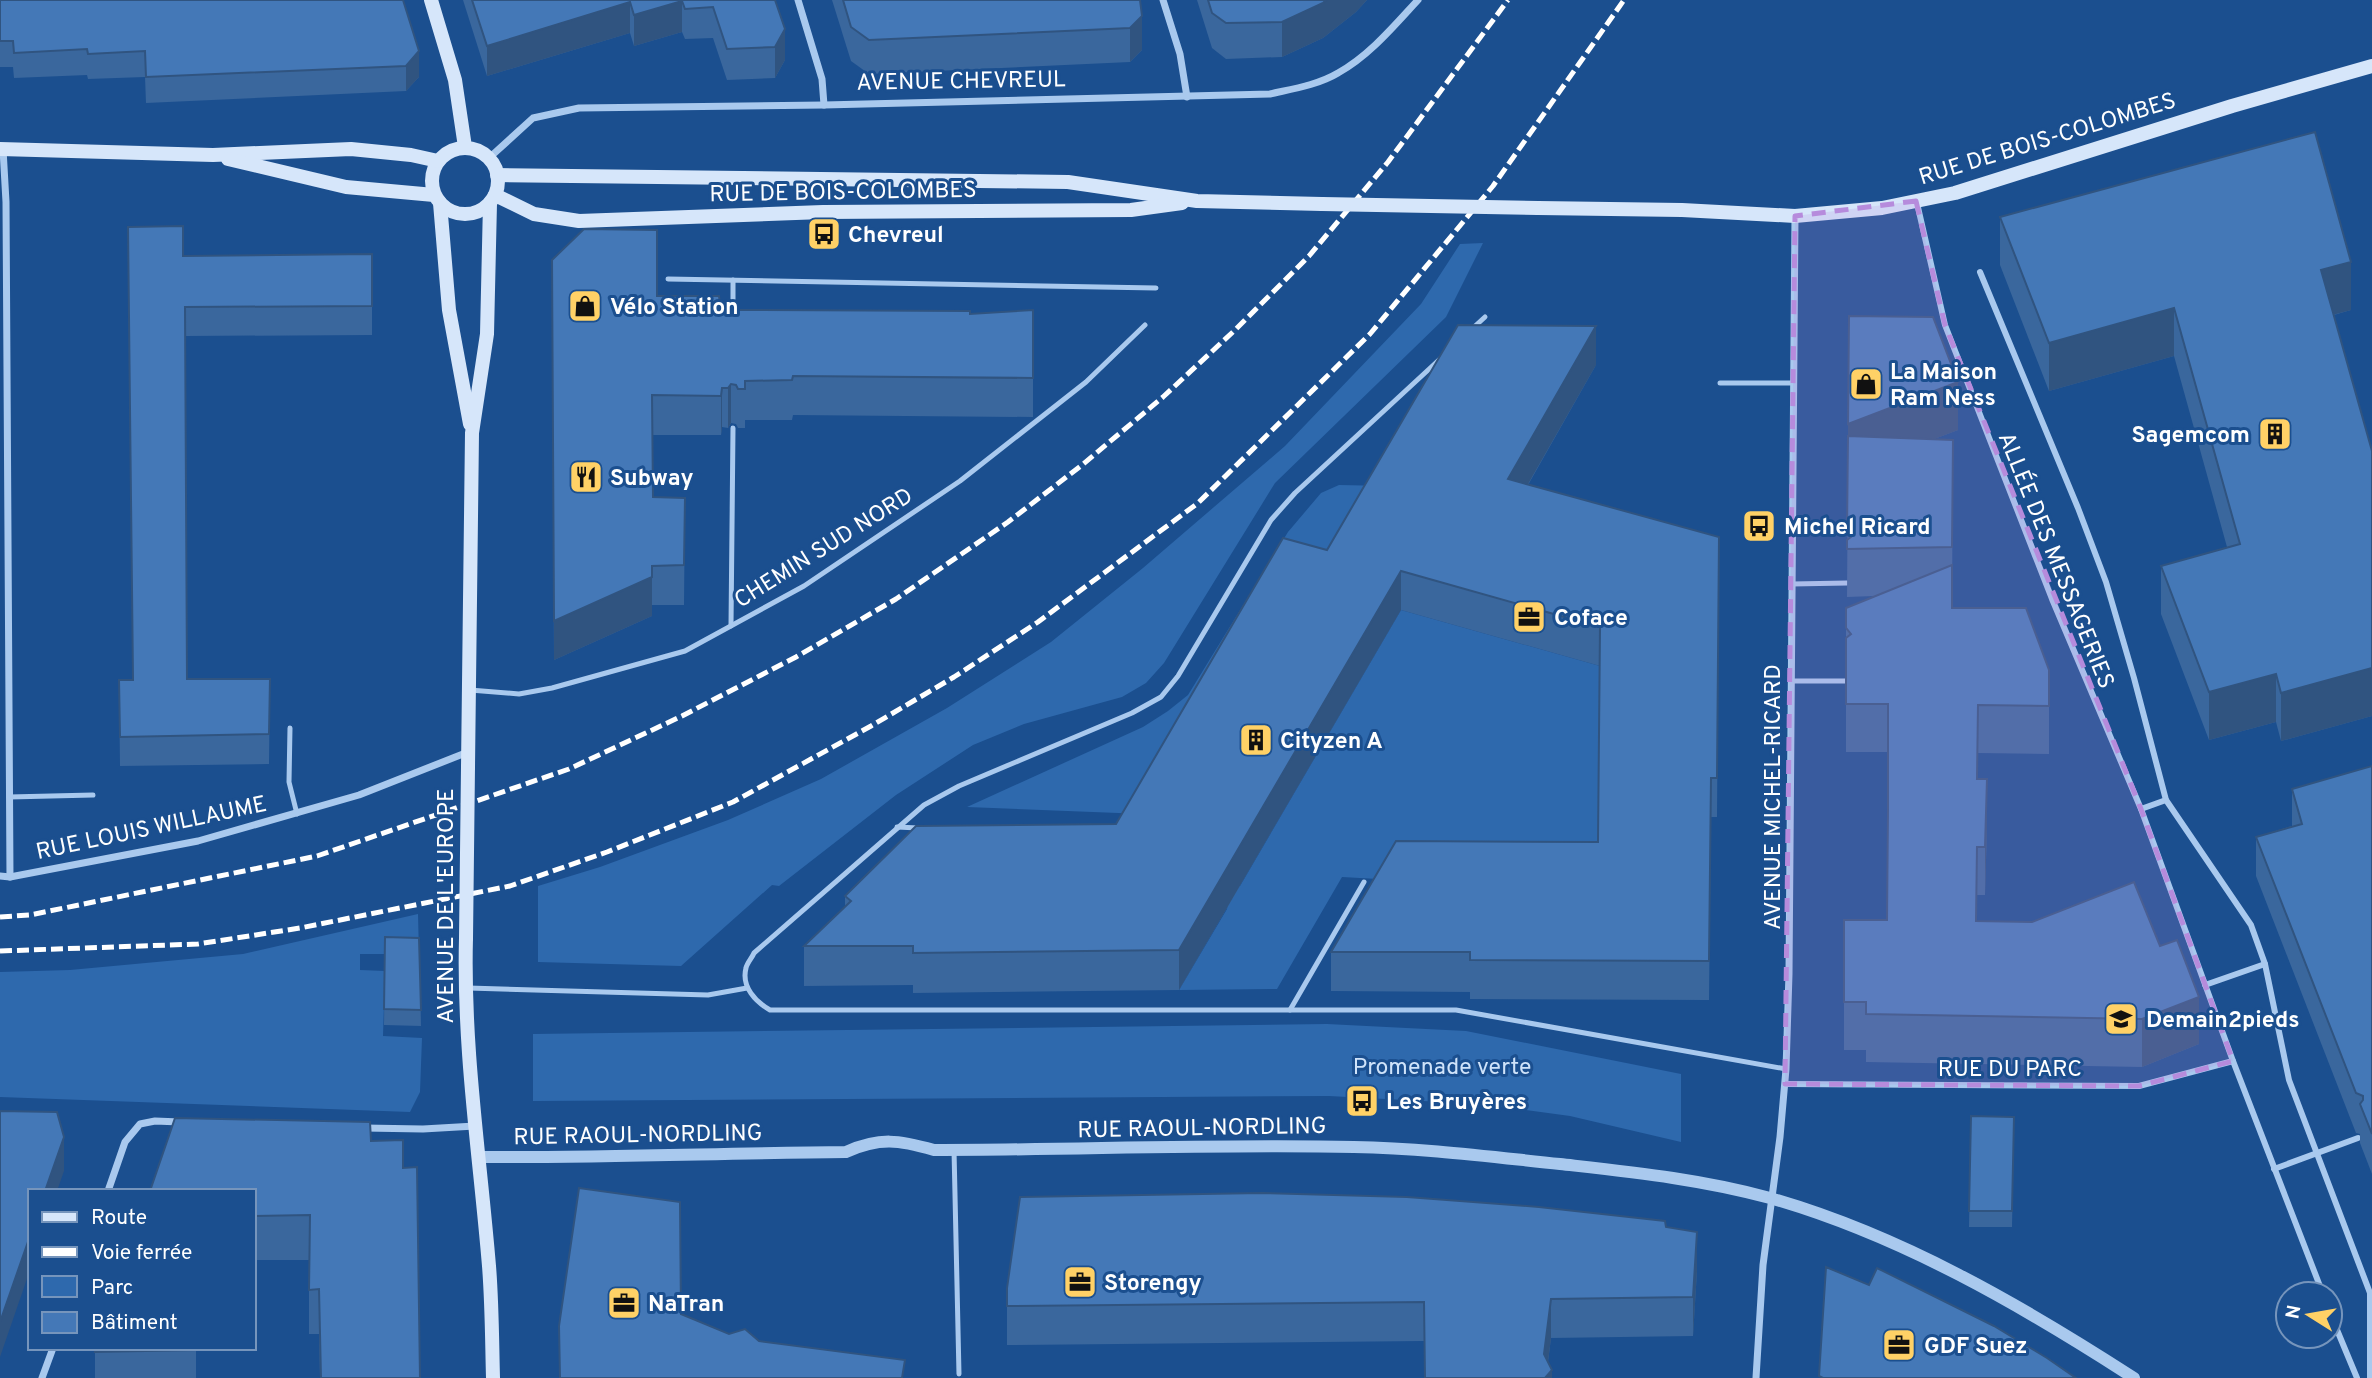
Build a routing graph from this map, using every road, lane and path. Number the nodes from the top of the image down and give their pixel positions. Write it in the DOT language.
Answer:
graph roads {
  1 [pos="431,0"];
  2 [pos="798,0"];
  3 [pos="1163,0"];
  4 [pos="1418,0"];
  5 [pos="2372,66"];
  6 [pos="1188,97"];
  7 [pos="824,106"];
  8 [pos="465,147"];
  9 [pos="2,149"];
  10 [pos="213,155"];
  11 [pos="489,158"];
  12 [pos="438,161"];
  13 [pos="497,175"];
  14 [pos="437,199"];
  15 [pos="492,199"];
  16 [pos="1197,201"];
  17 [pos="1916,201"];
  18 [pos="1795,216"];
  19 [pos="1980,272"];
  20 [pos="668,279"];
  21 [pos="733,280"];
  22 [pos="1156,288"];
  23 [pos="1485,317"];
  24 [pos="1145,325"];
  25 [pos="733,334"];
  26 [pos="1465,336"];
  27 [pos="1445,354"];
  28 [pos="3,376"];
  29 [pos="1720,383"];
  30 [pos="1794,383"];
  31 [pos="733,428"];
  32 [pos="472,433"];
  33 [pos="1847,583"];
  34 [pos="1792,584"];
  35 [pos="730,626"];
  36 [pos="1792,681"];
  37 [pos="1846,681"];
  38 [pos="470,690"];
  39 [pos="290,728"];
  40 [pos="468,759"];
  41 [pos="93,795"];
  42 [pos="9,797"];
  43 [pos="2166,800"];
  44 [pos="2141,809"];
  45 [pos="297,814"];
  46 [pos="897,827"];
  47 [pos="922,828"];
  48 [pos="0,876"];
  49 [pos="10,877"];
  50 [pos="1364,882"];
  51 [pos="2265,964"];
  52 [pos="2205,985"];
  53 [pos="464,988"];
  54 [pos="747,988"];
  55 [pos="1290,1010"];
  56 [pos="2233,1061"];
  57 [pos="1786,1069"];
  58 [pos="1785,1084"];
  59 [pos="182,1122"];
  60 [pos="475,1126"];
  61 [pos="357,1128"];
  62 [pos="2358,1138"];
  63 [pos="954,1150"];
  64 [pos="2317,1154"];
  65 [pos="479,1157"];
  66 [pos="2274,1169"];
  67 [pos="109,1189"];
  68 [pos="1773,1199"];
  69 [pos="2318,1280"];
  70 [pos="2344,1346"];
  71 [pos="52,1350"];
  72 [pos="959,1374"];
  73 [pos="42,1378"];
  74 [pos="493,1378"];
  75 [pos="1756,1378"];
  76 [pos="2134,1378"];
  77 [pos="2357,1378"];
  78 [pos="2370,1378"];
  1 -- 8 [label="main road"];
  2 -- 7 [label="street"];
  3 -- 6 [label="street"];
  4 -- 6 [label="street, AVENUE CHEVREUL"];
  5 -- 17 [label="main road, RUE DE BOIS-COLOMBES"];
  6 -- 7 [label="street, AVENUE CHEVREUL"];
  7 -- 11 [label="street, AVENUE CHEVREUL"];
  8 -- 11 [label="main road"];
  8 -- 12 [label="main road"];
  9 -- 10 [label="main road"];
  9 -- 28 [label="street"];
  10 -- 12 [label="main road"];
  10 -- 14 [label="main road"];
  11 -- 13 [label="main road"];
  12 -- 14 [label="main road"];
  13 -- 15 [label="main road"];
  13 -- 16 [label="main road, RUE DE BOIS-COLOMBES"];
  14 -- 15 [label="main road"];
  14 -- 32 [label="main road, AVENUE DE L'EUROPE"];
  15 -- 16 [label="main road, RUE DE BOIS-COLOMBES"];
  15 -- 32 [label="main road, AVENUE DE L'EUROPE"];
  16 -- 18 [label="main road, RUE DE BOIS-COLOMBES, bridge"];
  17 -- 18 [label="main road, RUE DE BOIS-COLOMBES"];
  17 -- 44 [label="street, ALLÉE DES MESSAGERIES"];
  18 -- 30 [label="street, AVENUE MICHEL-RICARD"];
  19 -- 43 [label="street, ALLÉE DES MESSAGERIES"];
  20 -- 21 [label="lane"];
  21 -- 22 [label="lane"];
  21 -- 25 [label="lane"];
  23 -- 26 [label="lane"];
  24 -- 35 [label="lane, CHEMIN SUD NORD"];
  27 -- 46 [label="lane"];
  28 -- 42 [label="street"];
  29 -- 30 [label="lane"];
  30 -- 34 [label="street, AVENUE MICHEL-RICARD"];
  31 -- 35 [label="lane"];
  32 -- 38 [label="main road, AVENUE DE L'EUROPE"];
  33 -- 34 [label="lane"];
  34 -- 36 [label="street, AVENUE MICHEL-RICARD"];
  35 -- 38 [label="lane, CHEMIN SUD NORD"];
  36 -- 37 [label="lane"];
  36 -- 57 [label="street, AVENUE MICHEL-RICARD"];
  38 -- 40 [label="main road, AVENUE DE L'EUROPE"];
  39 -- 45 [label="lane"];
  40 -- 45 [label="street, RUE LOUIS WILLAUME"];
  40 -- 53 [label="main road, AVENUE DE L'EUROPE, bridge"];
  41 -- 42 [label="lane"];
  42 -- 49 [label="street"];
  43 -- 44 [label="street"];
  43 -- 51 [label="street, ALLÉE DES MESSAGERIES"];
  44 -- 52 [label="street, ALLÉE DES MESSAGERIES"];
  45 -- 49 [label="street, RUE LOUIS WILLAUME"];
  46 -- 47 [label="lane"];
  46 -- 54 [label="lane"];
  48 -- 49 [label="street, RUE LOUIS WILLAUME"];
  50 -- 55 [label="lane"];
  51 -- 52 [label="street"];
  51 -- 64 [label="street, ALLÉE DES MESSAGERIES"];
  52 -- 56 [label="street, ALLÉE DES MESSAGERIES"];
  53 -- 54 [label="lane"];
  53 -- 60 [label="main road, AVENUE DE L'EUROPE"];
  54 -- 55 [label="lane"];
  55 -- 57 [label="lane"];
  56 -- 58 [label="street, RUE DU PARC"];
  56 -- 66 [label="street, ALLÉE DES MESSAGERIES"];
  57 -- 58 [label="street, AVENUE MICHEL-RICARD"];
  58 -- 68 [label="street, AVENUE MICHEL-RICARD"];
  59 -- 67 [label="street"];
  60 -- 61 [label="street"];
  60 -- 65 [label="main road, AVENUE DE L'EUROPE"];
  62 -- 64 [label="street"];
  63 -- 65 [label="street, RUE RAOUL-NORDLING"];
  63 -- 68 [label="street, RUE RAOUL-NORDLING"];
  63 -- 72 [label="lane"];
  64 -- 66 [label="street"];
  64 -- 78 [label="street, ALLÉE DES MESSAGERIES"];
  65 -- 74 [label="main road, AVENUE DE L'EUROPE"];
  66 -- 69 [label="street, ALLÉE DES MESSAGERIES"];
  68 -- 75 [label="street, AVENUE MICHEL-RICARD"];
  68 -- 76 [label="street, RUE RAOUL-NORDLING"];
  70 -- 77 [label="street"];
  71 -- 73 [label="street"];
}
